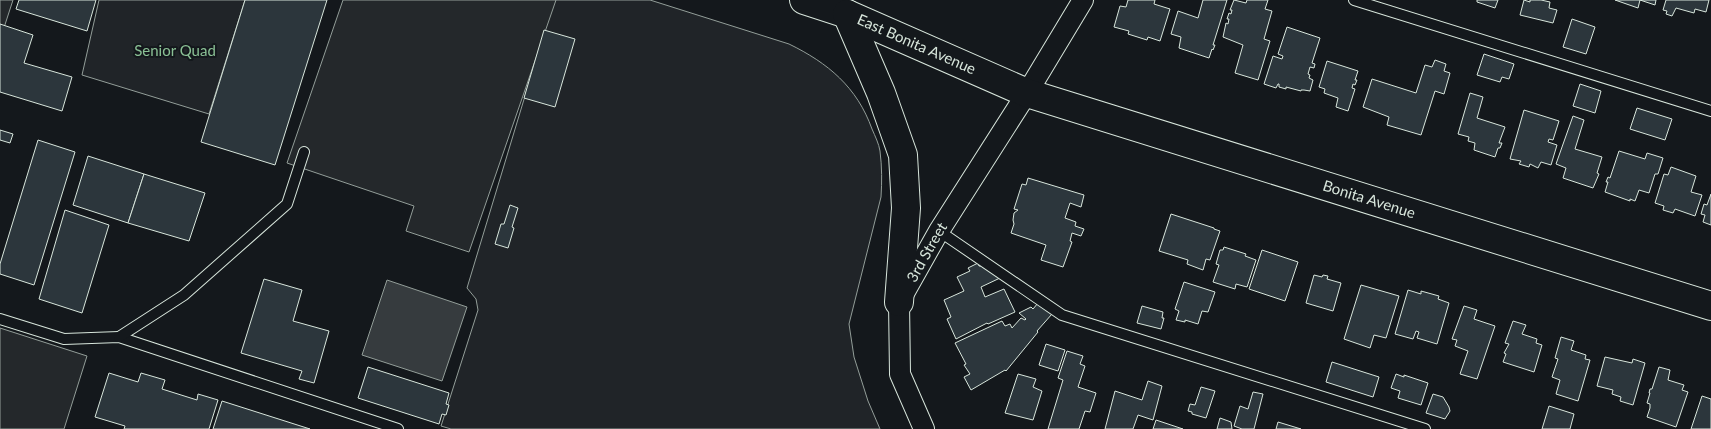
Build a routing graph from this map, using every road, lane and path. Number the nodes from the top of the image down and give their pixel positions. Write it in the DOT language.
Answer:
graph roads {
  1 [pos="804,0"];
  2 [pos="1083,0"];
  3 [pos="1354,0"];
  4 [pos="847,14"];
  5 [pos="1027,93"];
  6 [pos="1711,111"];
  7 [pos="304,152"];
  8 [pos="939,231"];
  9 [pos="899,302"];
  10 [pos="1711,306"];
  11 [pos="0,319"];
  12 [pos="119,337"];
  13 [pos="398,429"];
  14 [pos="924,429"];
  15 [pos="1425,429"];
  1 -- 4 [label="main road, East Bonita Avenue"];
  2 -- 5 [label="street, 3rd Street"];
  3 -- 6 [label="lane"];
  4 -- 5 [label="main road, East Bonita Avenue"];
  4 -- 9 [label="main road"];
  5 -- 8 [label="street, 3rd Street"];
  5 -- 10 [label="main road, Bonita Avenue"];
  7 -- 12 [label="lane"];
  8 -- 9 [label="street, 3rd Street"];
  8 -- 15 [label="lane"];
  9 -- 14 [label="street"];
  11 -- 12 [label="lane"];
  12 -- 13 [label="lane"];
}
